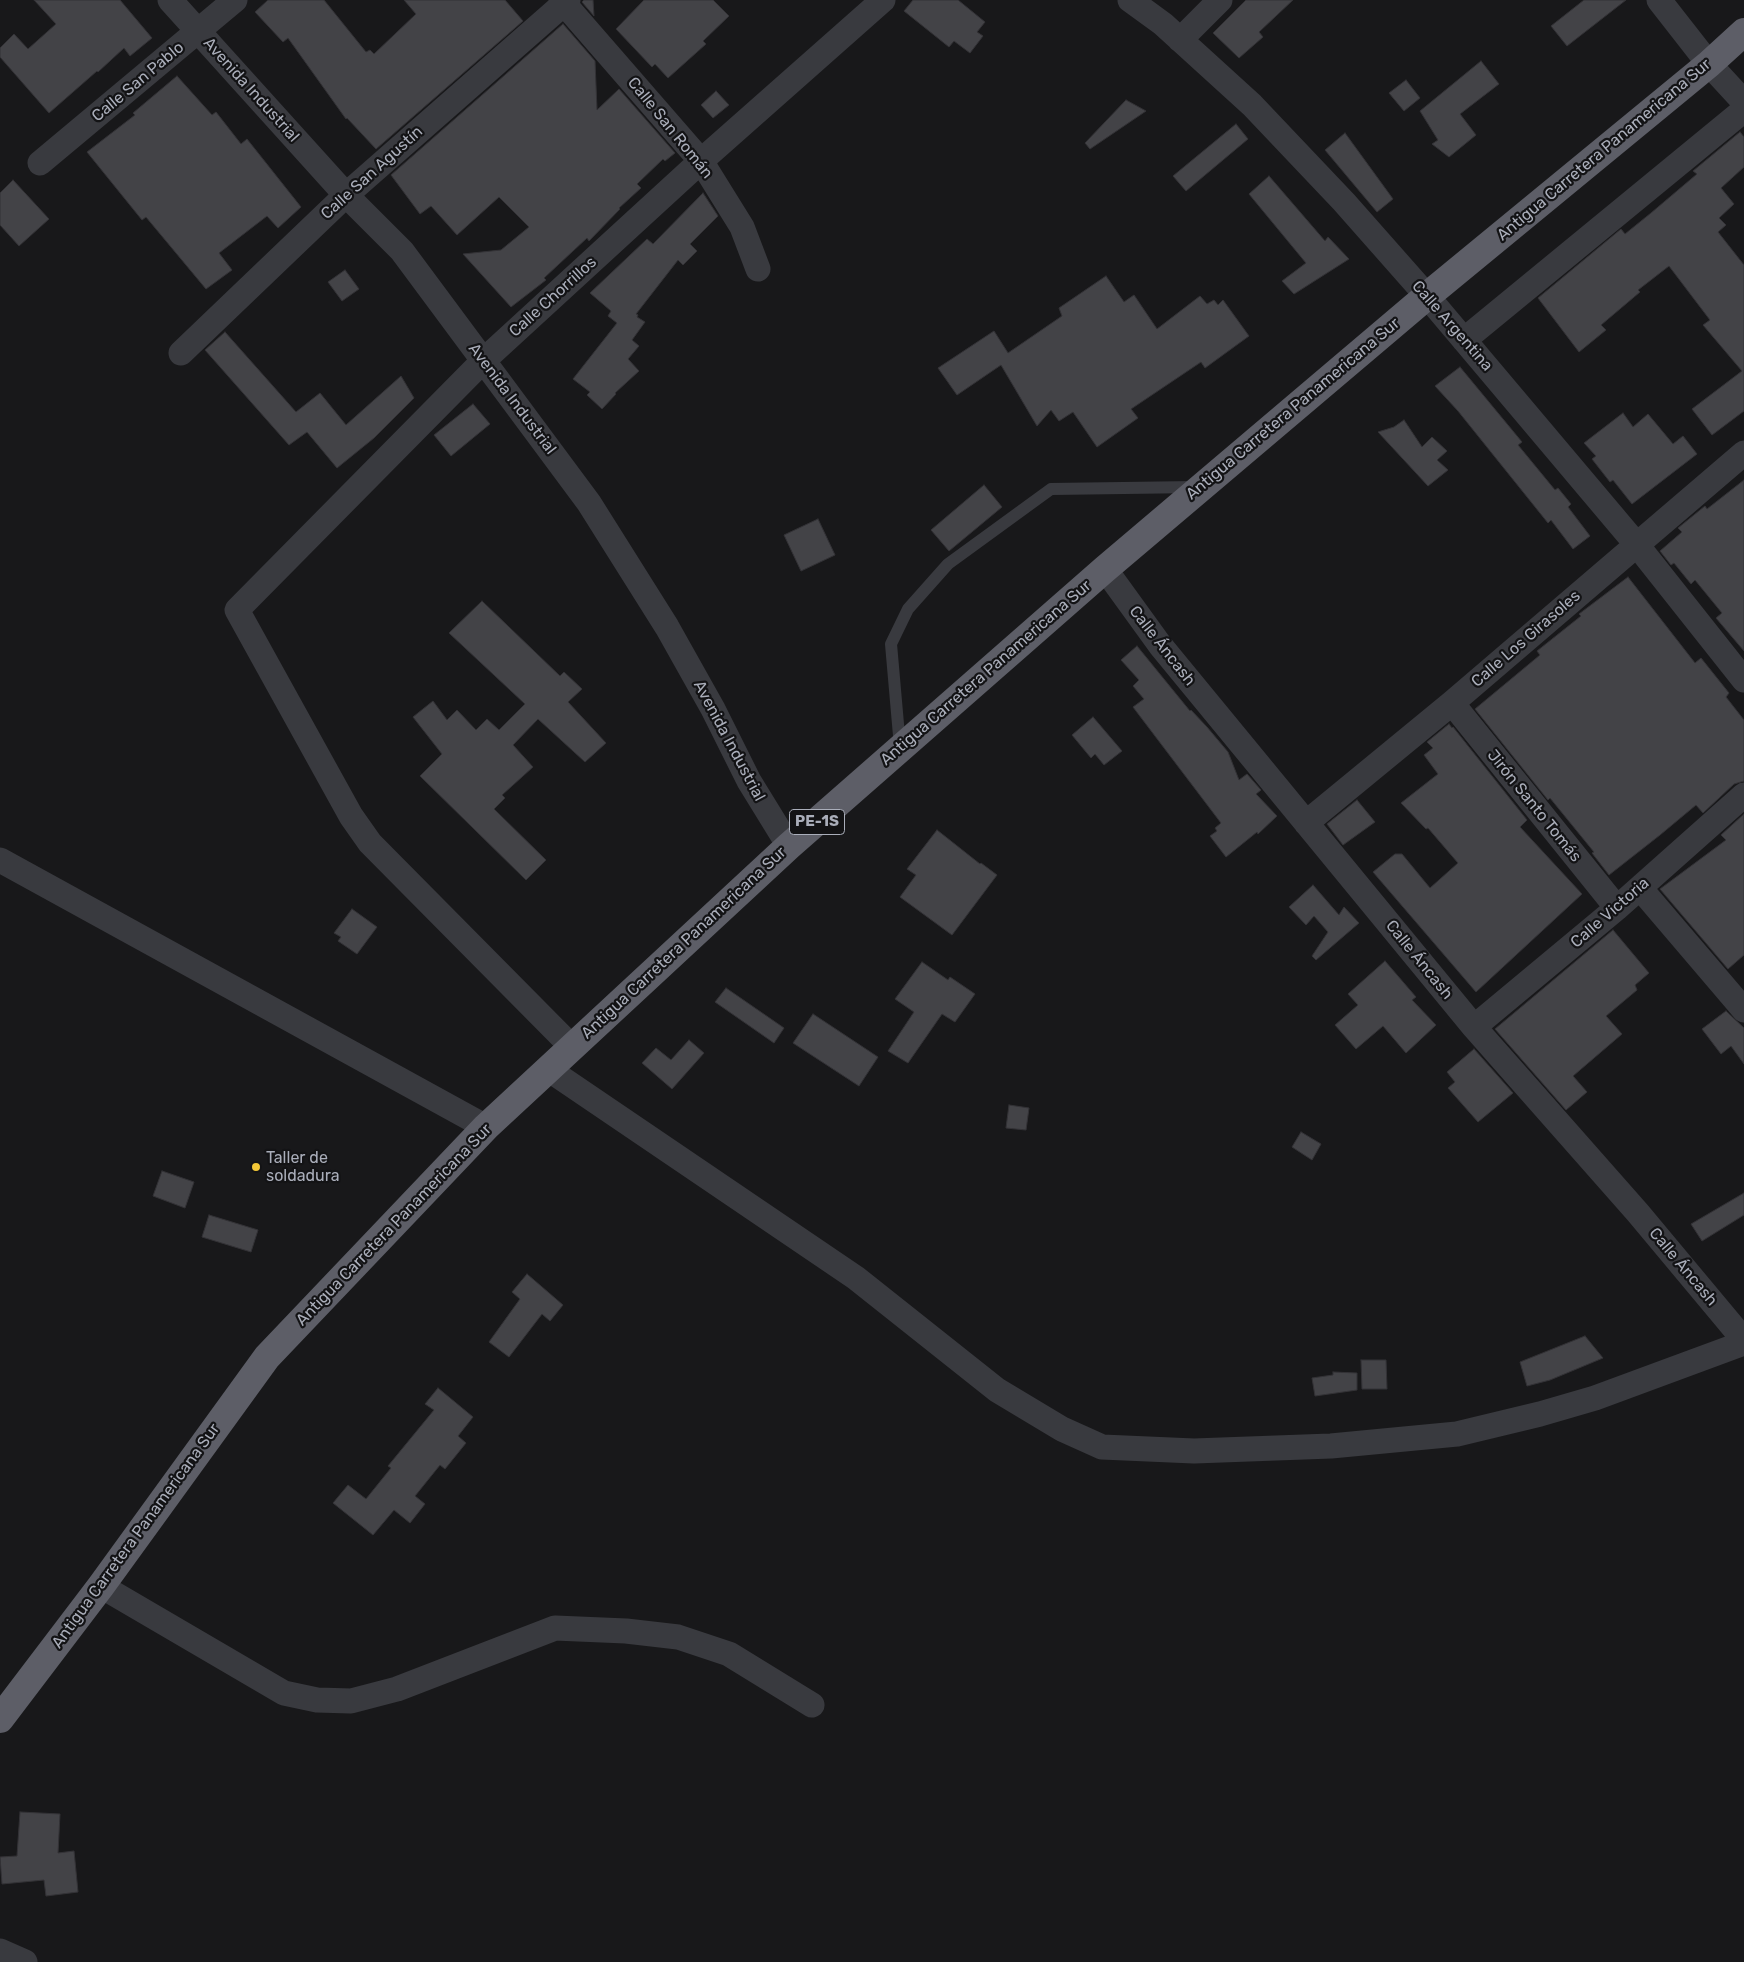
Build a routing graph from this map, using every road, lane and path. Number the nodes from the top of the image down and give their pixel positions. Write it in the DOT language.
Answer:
graph roads {
  1 [pos="170,0"];
  2 [pos="235,0"];
  3 [pos="883,0"];
  4 [pos="1130,0"];
  5 [pos="1220,0"];
  6 [pos="1659,0"];
  7 [pos="564,1"];
  8 [pos="198,32"];
  9 [pos="1744,32"];
  10 [pos="1180,40"];
  11 [pos="1709,64"];
  12 [pos="1744,102"];
  13 [pos="1744,110"];
  14 [pos="701,161"];
  15 [pos="40,163"];
  16 [pos="346,195"];
  17 [pos="758,269"];
  18 [pos="1427,296"];
  19 [pos="1464,340"];
  20 [pos="182,352"];
  21 [pos="483,361"];
  22 [pos="1744,453"];
  23 [pos="1201,487"];
  24 [pos="1637,545"];
  25 [pos="1104,569"];
  26 [pos="1744,680"];
  27 [pos="1452,703"];
  28 [pos="900,749"];
  29 [pos="1744,795"];
  30 [pos="1306,823"];
  31 [pos="789,846"];
  32 [pos="0,860"];
  33 [pos="1640,888"];
  34 [pos="1617,908"];
  35 [pos="1744,1010"];
  36 [pos="1474,1027"];
  37 [pos="572,1047"];
  38 [pos="548,1069"];
  39 [pos="486,1127"];
  40 [pos="1744,1342"];
  41 [pos="101,1586"];
  42 [pos="812,1705"];
  43 [pos="0,1719"];
  44 [pos="0,1951"];
  45 [pos="25,1962"];
  1 -- 8 [label="street, Avenida Industrial"];
  2 -- 8 [label="street, Calle San Pablo"];
  3 -- 14 [label="street, Calle Chorrillos"];
  4 -- 10 [label="street, Calle Argentina"];
  5 -- 10 [label="street"];
  6 -- 11 [label="street"];
  7 -- 14 [label="street, Calle San Román"];
  7 -- 16 [label="street, Calle San Agustín"];
  8 -- 15 [label="street, Calle San Pablo"];
  8 -- 16 [label="street, Avenida Industrial"];
  9 -- 11 [label="highway, Antigua Carretera Panamericana Sur / PE-1S"];
  10 -- 18 [label="street, Calle Argentina"];
  11 -- 12 [label="street"];
  11 -- 18 [label="highway, Antigua Carretera Panamericana Sur / PE-1S"];
  13 -- 19 [label="street"];
  14 -- 17 [label="street, Calle San Román"];
  14 -- 21 [label="street, Calle Chorrillos"];
  16 -- 20 [label="street, Calle San Agustín"];
  16 -- 21 [label="street, Avenida Industrial"];
  18 -- 19 [label="street, Calle Argentina"];
  18 -- 23 [label="highway, Antigua Carretera Panamericana Sur / PE-1S"];
  19 -- 24 [label="street, Calle Argentina"];
  21 -- 31 [label="street, Avenida Industrial"];
  21 -- 37 [label="street, Calle Chorrillos"];
  22 -- 24 [label="street, Calle Los Girasoles"];
  23 -- 25 [label="highway, Antigua Carretera Panamericana Sur / PE-1S"];
  23 -- 28 [label="lane"];
  24 -- 26 [label="street, Calle Argentina"];
  24 -- 27 [label="street, Calle Los Girasoles"];
  25 -- 28 [label="highway, Antigua Carretera Panamericana Sur / PE-1S"];
  25 -- 30 [label="street, Calle Áncash"];
  27 -- 30 [label="street, Calle Los Girasoles"];
  27 -- 34 [label="street, Jirón Santo Tomás"];
  28 -- 31 [label="highway, Antigua Carretera Panamericana Sur / PE-1S"];
  29 -- 33 [label="street, Calle Victoria"];
  30 -- 36 [label="street, Calle Áncash"];
  31 -- 37 [label="highway, Antigua Carretera Panamericana Sur / PE-1S"];
  32 -- 39 [label="street"];
  33 -- 34 [label="street, Calle Victoria"];
  33 -- 35 [label="street"];
  34 -- 36 [label="street, Calle Victoria"];
  36 -- 40 [label="street, Calle Áncash"];
  37 -- 38 [label="highway, Antigua Carretera Panamericana Sur / PE-1S"];
  38 -- 39 [label="highway, Antigua Carretera Panamericana Sur / PE-1S"];
  38 -- 40 [label="street"];
  39 -- 41 [label="highway, Antigua Carretera Panamericana Sur / PE-1S"];
  41 -- 42 [label="street"];
  41 -- 43 [label="highway, Antigua Carretera Panamericana Sur / PE-1S"];
  44 -- 45 [label="street"];
}
